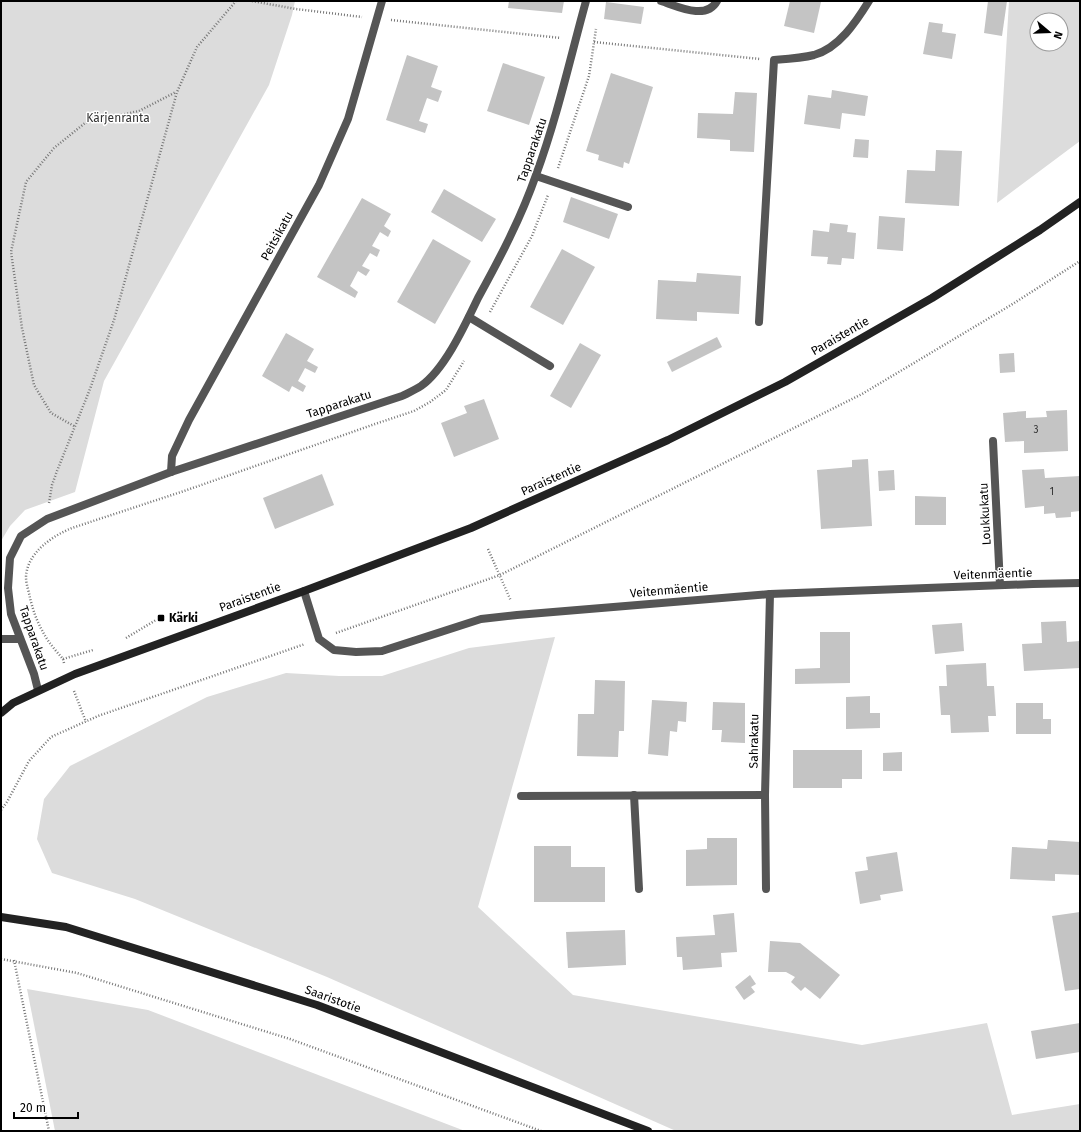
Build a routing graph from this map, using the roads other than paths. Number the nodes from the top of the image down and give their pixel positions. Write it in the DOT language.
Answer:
graph roads {
  1 [pos="382,1"];
  2 [pos="586,1"];
  3 [pos="661,1"];
  4 [pos="717,1"];
  5 [pos="869,1"];
  6 [pos="536,176"];
  7 [pos="1080,202"];
  8 [pos="628,207"];
  9 [pos="469,317"];
  10 [pos="759,322"];
  11 [pos="550,366"];
  12 [pos="993,441"];
  13 [pos="171,472"];
  14 [pos="1080,584"];
  15 [pos="1000,585"];
  16 [pos="304,591"];
  17 [pos="770,594"];
  18 [pos="1,639"];
  19 [pos="20,639"];
  20 [pos="38,690"];
  21 [pos="1,713"];
  22 [pos="765,794"];
  23 [pos="634,795"];
  24 [pos="521,796"];
  25 [pos="639,889"];
  26 [pos="766,889"];
  27 [pos="1,917"];
  28 [pos="648,1131"];
  1 -- 13 [label="street, Peitsikatu"];
  2 -- 6 [label="street, Tapparakatu"];
  3 -- 4 [label="street"];
  5 -- 10 [label="street"];
  6 -- 8 [label="street"];
  6 -- 9 [label="street, Tapparakatu"];
  7 -- 16 [label="main road, Paraistentie"];
  9 -- 11 [label="street"];
  9 -- 13 [label="street, Tapparakatu"];
  12 -- 15 [label="street, Loukkukatu"];
  13 -- 19 [label="street, Tapparakatu"];
  14 -- 15 [label="street, Veitenmäentie"];
  15 -- 17 [label="street, Veitenmäentie"];
  16 -- 17 [label="street, Veitenmäentie"];
  16 -- 20 [label="main road, Paraistentie"];
  17 -- 22 [label="street, Sahrakatu"];
  18 -- 19 [label="street"];
  19 -- 20 [label="street, Tapparakatu"];
  20 -- 21 [label="main road, Paraistentie"];
  22 -- 23 [label="street"];
  22 -- 26 [label="street, Sahrakatu"];
  23 -- 24 [label="street"];
  23 -- 25 [label="street"];
  27 -- 28 [label="main road, Saaristotie"];
}
